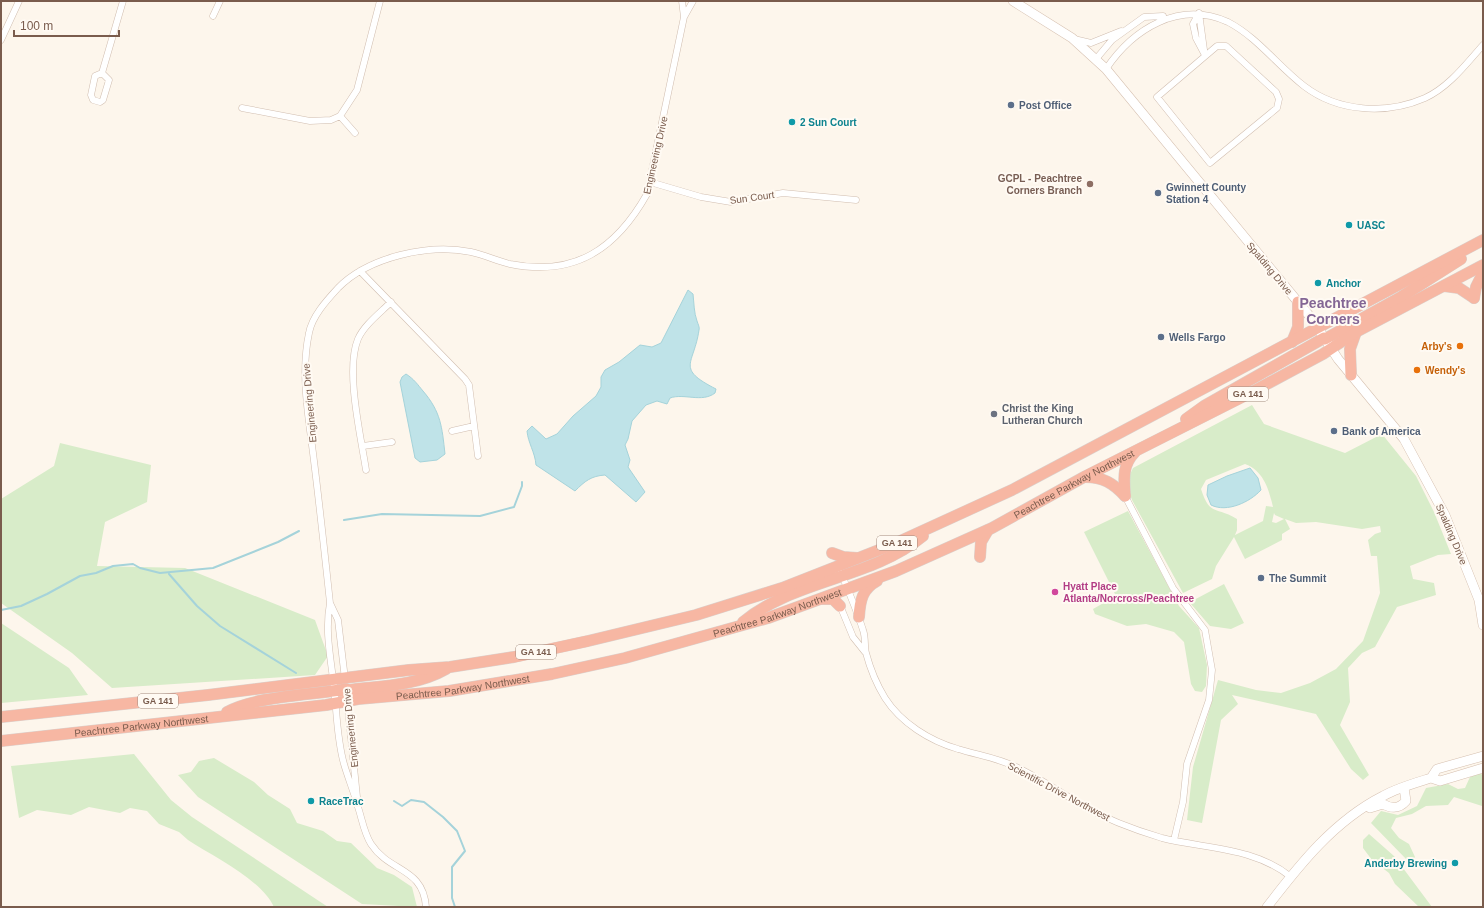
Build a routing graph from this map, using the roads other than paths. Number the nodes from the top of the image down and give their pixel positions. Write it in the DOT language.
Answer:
graph roads {
  1 [pos="19,1"];
  2 [pos="124,1"];
  3 [pos="220,1"];
  4 [pos="380,1"];
  5 [pos="682,1"];
  6 [pos="692,1"];
  7 [pos="1013,1"];
  8 [pos="1199,13"];
  9 [pos="212,16"];
  10 [pos="1164,16"];
  11 [pos="684,17"];
  12 [pos="1124,30"];
  13 [pos="1072,38"];
  14 [pos="1,40"];
  15 [pos="1483,46"];
  16 [pos="1205,55"];
  17 [pos="1096,59"];
  18 [pos="1106,69"];
  19 [pos="102,73"];
  20 [pos="242,108"];
  21 [pos="340,116"];
  22 [pos="355,133"];
  23 [pos="650,182"];
  24 [pos="856,200"];
  25 [pos="1478,243"];
  26 [pos="1483,265"];
  27 [pos="360,271"];
  28 [pos="1483,273"];
  29 [pos="1443,286"];
  30 [pos="391,302"];
  31 [pos="1298,302"];
  32 [pos="1318,328"];
  33 [pos="1356,332"];
  34 [pos="1327,341"];
  35 [pos="1292,342"];
  36 [pos="1351,375"];
  37 [pos="474,426"];
  38 [pos="452,430"];
  39 [pos="392,442"];
  40 [pos="363,446"];
  41 [pos="1138,450"];
  42 [pos="478,456"];
  43 [pos="366,470"];
  44 [pos="1084,476"];
  45 [pos="1125,496"];
  46 [pos="934,527"];
  47 [pos="992,528"];
  48 [pos="952,547"];
  49 [pos="832,553"];
  50 [pos="859,558"];
  51 [pos="896,571"];
  52 [pos="835,573"];
  53 [pos="847,588"];
  54 [pos="835,592"];
  55 [pos="819,599"];
  56 [pos="330,603"];
  57 [pos="840,606"];
  58 [pos="859,617"];
  59 [pos="739,624"];
  60 [pos="1483,625"];
  61 [pos="866,652"];
  62 [pos="450,667"];
  63 [pos="345,677"];
  64 [pos="333,679"];
  65 [pos="346,694"];
  66 [pos="334,695"];
  67 [pos="1,717"];
  68 [pos="1,741"];
  69 [pos="1483,756"];
  70 [pos="1483,768"];
  71 [pos="1430,778"];
  72 [pos="1404,788"];
  73 [pos="358,807"];
  74 [pos="1359,810"];
  75 [pos="1174,840"];
  76 [pos="1291,877"];
  77 [pos="426,907"];
  78 [pos="1268,907"];
  1 -- 14 [label="street"];
  2 -- 19 [label="street"];
  3 -- 9 [label="street"];
  4 -- 21 [label="street"];
  5 -- 11 [label="street, Engineering Drive"];
  6 -- 11 [label="street, Engineering Drive"];
  7 -- 13 [label="main road, Spalding Drive"];
  8 -- 10 [label="street"];
  8 -- 15 [label="street"];
  8 -- 16 [label="street"];
  10 -- 12 [label="street"];
  10 -- 18 [label="street"];
  11 -- 23 [label="street, Engineering Drive"];
  12 -- 13 [label="street"];
  12 -- 17 [label="street"];
  13 -- 17 [label="main road, Spalding Drive"];
  16 -- 16 [label="street"];
  17 -- 18 [label="main road, Spalding Drive"];
  18 -- 31 [label="main road, Spalding Drive"];
  20 -- 21 [label="street"];
  21 -- 22 [label="street"];
  23 -- 24 [label="street, Sun Court"];
  23 -- 27 [label="street, Engineering Drive"];
  25 -- 32 [label="highway, Peachtree Parkway Northwest / GA 141"];
  25 -- 34 [label="highway"];
  26 -- 29 [label="highway, Peachtree Parkway Northwest / GA 141"];
  27 -- 30 [label="street"];
  27 -- 56 [label="street, Engineering Drive"];
  28 -- 29 [label="highway"];
  29 -- 33 [label="highway, Peachtree Parkway Northwest / GA 141"];
  30 -- 37 [label="street"];
  30 -- 40 [label="street"];
  31 -- 32 [label="main road, Spalding Drive"];
  31 -- 35 [label="highway"];
  32 -- 34 [label="main road, Spalding Drive"];
  32 -- 35 [label="highway, Peachtree Parkway Northwest / GA 141"];
  33 -- 34 [label="highway, Peachtree Parkway Northwest / GA 141"];
  33 -- 36 [label="highway"];
  34 -- 36 [label="main road, Spalding Drive"];
  34 -- 41 [label="highway, Peachtree Parkway Northwest / GA 141"];
  35 -- 46 [label="highway, Peachtree Parkway Northwest / GA 141"];
  36 -- 60 [label="main road, Spalding Drive"];
  37 -- 38 [label="street"];
  37 -- 42 [label="street"];
  39 -- 40 [label="street"];
  40 -- 43 [label="street"];
  41 -- 44 [label="highway, Peachtree Parkway Northwest / GA 141"];
  41 -- 45 [label="highway"];
  44 -- 45 [label="highway"];
  44 -- 47 [label="highway, Peachtree Parkway Northwest / GA 141"];
  45 -- 75 [label="street"];
  46 -- 50 [label="highway, Peachtree Parkway Northwest / GA 141"];
  46 -- 52 [label="highway"];
  47 -- 48 [label="highway, Peachtree Parkway Northwest / GA 141"];
  47 -- 48 [label="highway"];
  48 -- 51 [label="highway, Peachtree Parkway Northwest / GA 141"];
  49 -- 50 [label="highway"];
  50 -- 52 [label="highway, Peachtree Parkway Northwest / GA 141"];
  51 -- 53 [label="highway, Peachtree Parkway Northwest / GA 141"];
  51 -- 58 [label="highway"];
  52 -- 53 [label="street, Scientific Drive Northwest"];
  52 -- 54 [label="street, Scientific Drive Northwest"];
  52 -- 59 [label="highway"];
  52 -- 62 [label="highway, Peachtree Parkway Northwest / GA 141"];
  53 -- 54 [label="highway, Peachtree Parkway Northwest / GA 141"];
  53 -- 58 [label="street, Scientific Drive Northwest"];
  54 -- 55 [label="highway, Peachtree Parkway Northwest / GA 141"];
  54 -- 57 [label="street, Scientific Drive Northwest"];
  55 -- 57 [label="highway"];
  55 -- 59 [label="highway, Peachtree Parkway Northwest / GA 141"];
  56 -- 63 [label="street, Engineering Drive"];
  56 -- 64 [label="street, Engineering Drive"];
  57 -- 61 [label="street, Scientific Drive Northwest"];
  58 -- 61 [label="street, Scientific Drive Northwest"];
  59 -- 65 [label="highway, Peachtree Parkway Northwest / GA 141"];
  61 -- 75 [label="street, Scientific Drive Northwest"];
  62 -- 63 [label="highway, Peachtree Parkway Northwest / GA 141"];
  62 -- 65 [label="highway"];
  63 -- 64 [label="highway, Peachtree Parkway Northwest / GA 141"];
  63 -- 65 [label="street, Engineering Drive"];
  64 -- 66 [label="street, Engineering Drive"];
  64 -- 67 [label="highway, Peachtree Parkway Northwest / GA 141"];
  65 -- 66 [label="highway, Peachtree Parkway Northwest / GA 141"];
  65 -- 73 [label="street, Engineering Drive"];
  66 -- 68 [label="highway, Peachtree Parkway Northwest / GA 141"];
  66 -- 73 [label="street, Engineering Drive"];
  69 -- 71 [label="main road"];
  70 -- 71 [label="main road"];
  71 -- 72 [label="main road"];
  72 -- 74 [label="main road"];
  72 -- 74 [label="main road"];
  73 -- 77 [label="street, Engineering Drive"];
  74 -- 76 [label="main road"];
  75 -- 76 [label="street, Scientific Drive Northwest"];
  76 -- 78 [label="main road"];
}
